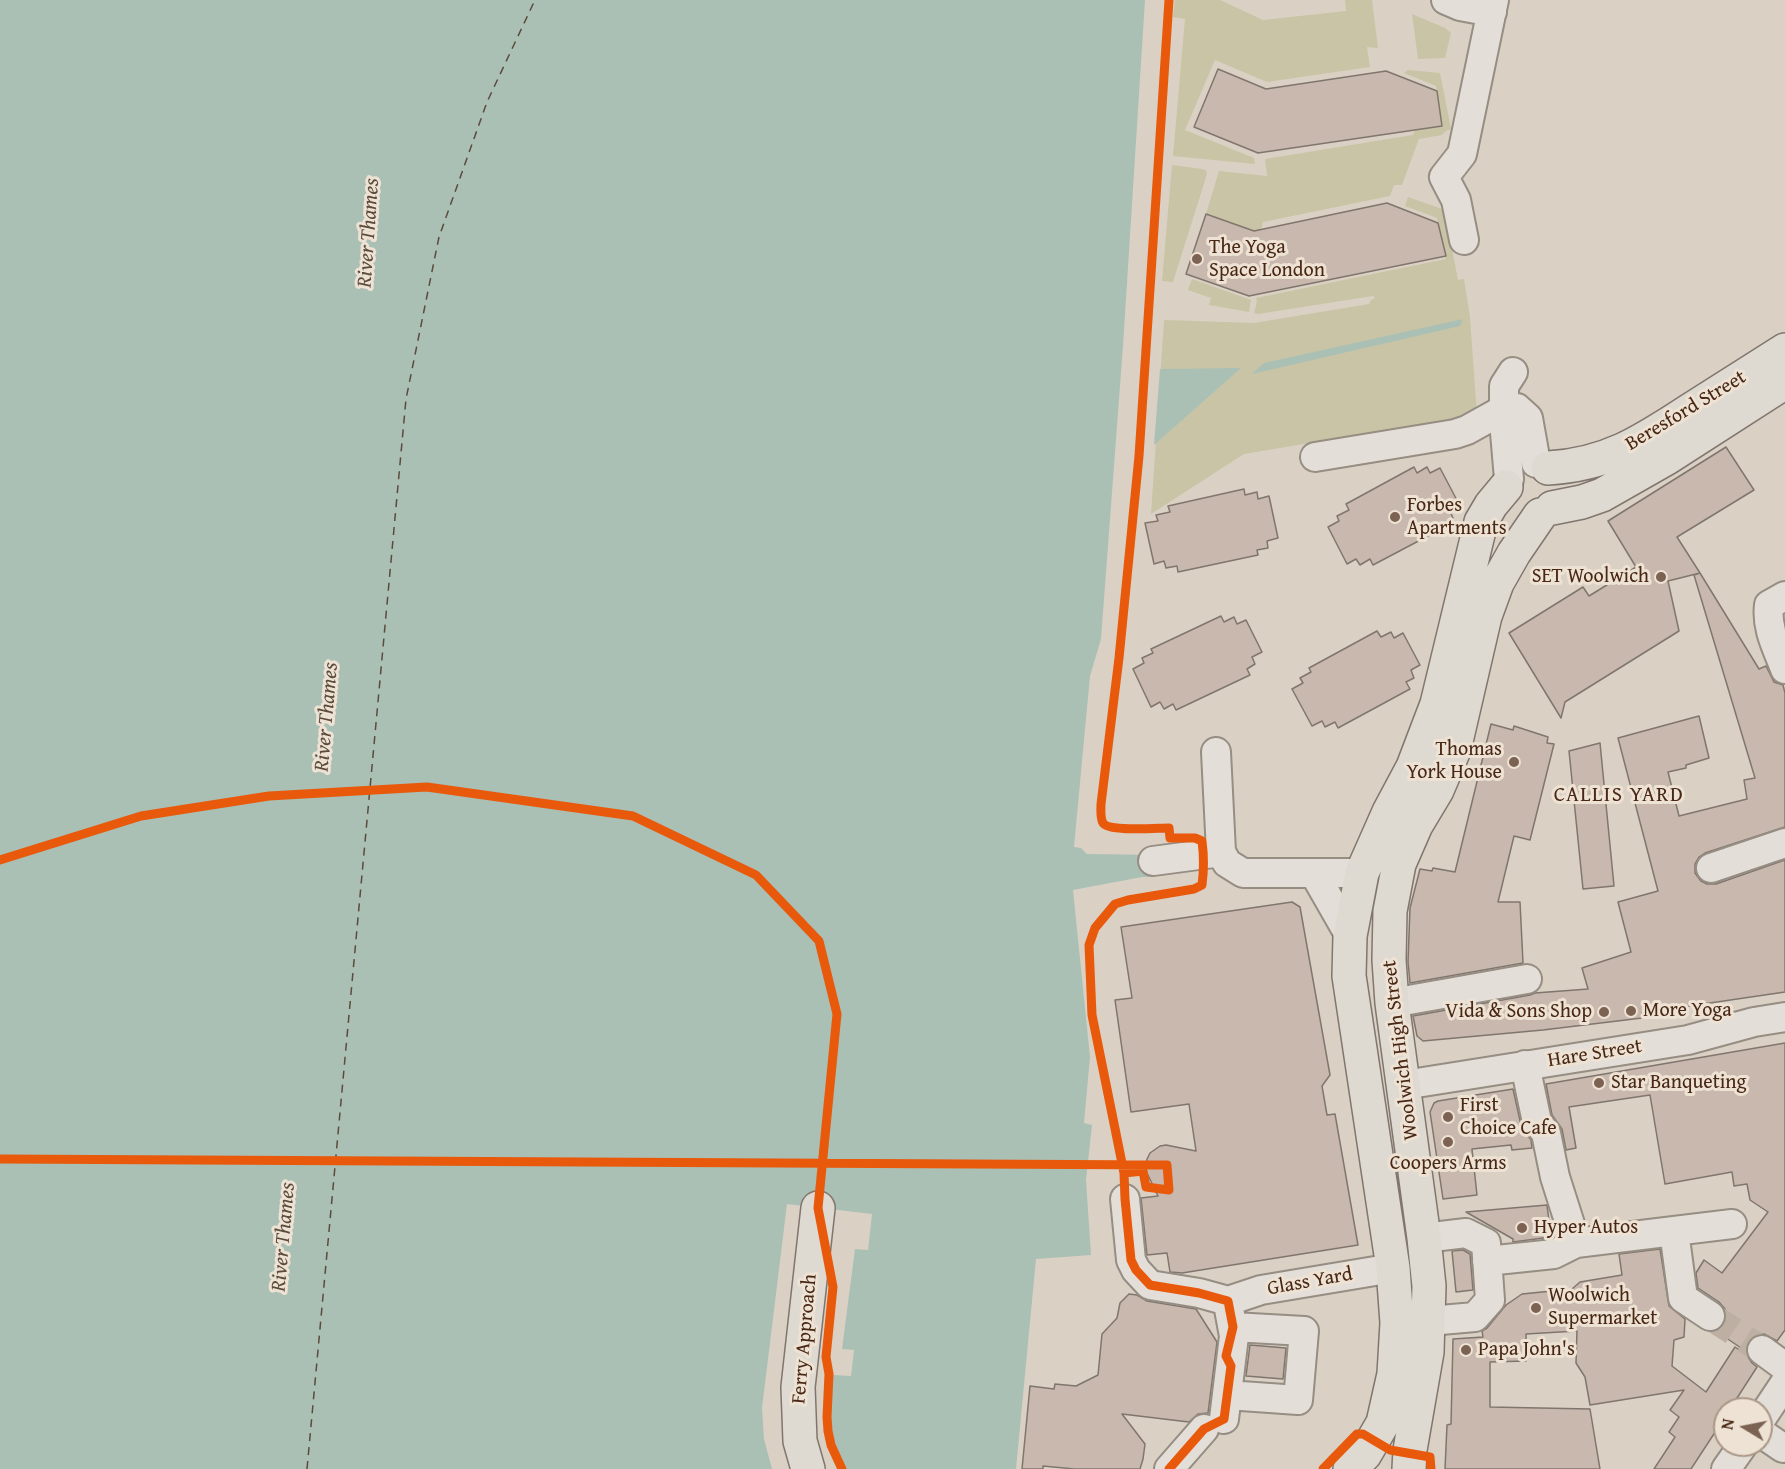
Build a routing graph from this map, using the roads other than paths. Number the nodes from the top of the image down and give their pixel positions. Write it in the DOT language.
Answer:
graph roads {
  1 [pos="1446,0"];
  2 [pos="1493,6"];
  3 [pos="1464,240"];
  4 [pos="1785,350"];
  5 [pos="1513,372"];
  6 [pos="1785,382"];
  7 [pos="1503,410"];
  8 [pos="1315,457"];
  9 [pos="1525,474"];
  10 [pos="1546,512"];
  11 [pos="1785,596"];
  12 [pos="1785,669"];
  13 [pos="1216,752"];
  14 [pos="1785,843"];
  15 [pos="1221,852"];
  16 [pos="1153,861"];
  17 [pos="1711,868"];
  18 [pos="1314,873"];
  19 [pos="1362,873"];
  20 [pos="1350,936"];
  21 [pos="1527,978"];
  22 [pos="1392,1003"];
  23 [pos="1785,1017"];
  24 [pos="1526,1065"];
  25 [pos="1404,1085"];
  26 [pos="1125,1199"];
  27 [pos="818,1208"];
  28 [pos="1732,1224"];
  29 [pos="1674,1231"];
  30 [pos="1424,1238"];
  31 [pos="1576,1243"];
  32 [pos="1487,1261"];
  33 [pos="1393,1268"];
  34 [pos="1230,1314"];
  35 [pos="1710,1316"];
  36 [pos="1429,1321"];
  37 [pos="1762,1350"];
  38 [pos="1785,1367"];
  39 [pos="1785,1383"];
  40 [pos="1773,1401"];
  41 [pos="1219,1414"];
  42 [pos="808,1469"];
  43 [pos="1169,1469"];
  44 [pos="1350,1469"];
  45 [pos="1409,1469"];
  1 -- 2 [label="street"];
  2 -- 3 [label="street"];
  4 -- 9 [label="main road, Beresford Street"];
  5 -- 7 [label="street"];
  6 -- 10 [label="main road, Beresford Street"];
  7 -- 8 [label="street"];
  7 -- 9 [label="street"];
  9 -- 10 [label="main road"];
  9 -- 10 [label="main road"];
  9 -- 19 [label="main road, Woolwich High Street"];
  10 -- 22 [label="main road, Woolwich High Street"];
  11 -- 12 [label="street"];
  13 -- 15 [label="street"];
  14 -- 17 [label="street"];
  15 -- 16 [label="street"];
  15 -- 18 [label="street"];
  18 -- 19 [label="street"];
  18 -- 20 [label="street"];
  19 -- 20 [label="main road, Woolwich High Street"];
  20 -- 33 [label="main road, Woolwich High Street"];
  21 -- 22 [label="street"];
  22 -- 25 [label="main road, Woolwich High Street"];
  23 -- 24 [label="street, Hare Street"];
  24 -- 25 [label="street, Hare Street"];
  24 -- 31 [label="street"];
  25 -- 30 [label="main road, Woolwich High Street"];
  26 -- 34 [label="street"];
  27 -- 42 [label="main road, Ferry Approach"];
  28 -- 29 [label="street"];
  29 -- 31 [label="street"];
  29 -- 35 [label="street"];
  30 -- 32 [label="street"];
  30 -- 36 [label="main road, Woolwich High Street"];
  31 -- 32 [label="street"];
  32 -- 36 [label="street"];
  33 -- 34 [label="street, Glass Yard"];
  33 -- 44 [label="main road, Woolwich High Street"];
  34 -- 41 [label="street"];
  34 -- 41 [label="street"];
  36 -- 45 [label="main road, Woolwich High Street"];
  37 -- 38 [label="street"];
  39 -- 40 [label="street"];
  41 -- 43 [label="street"];
}
